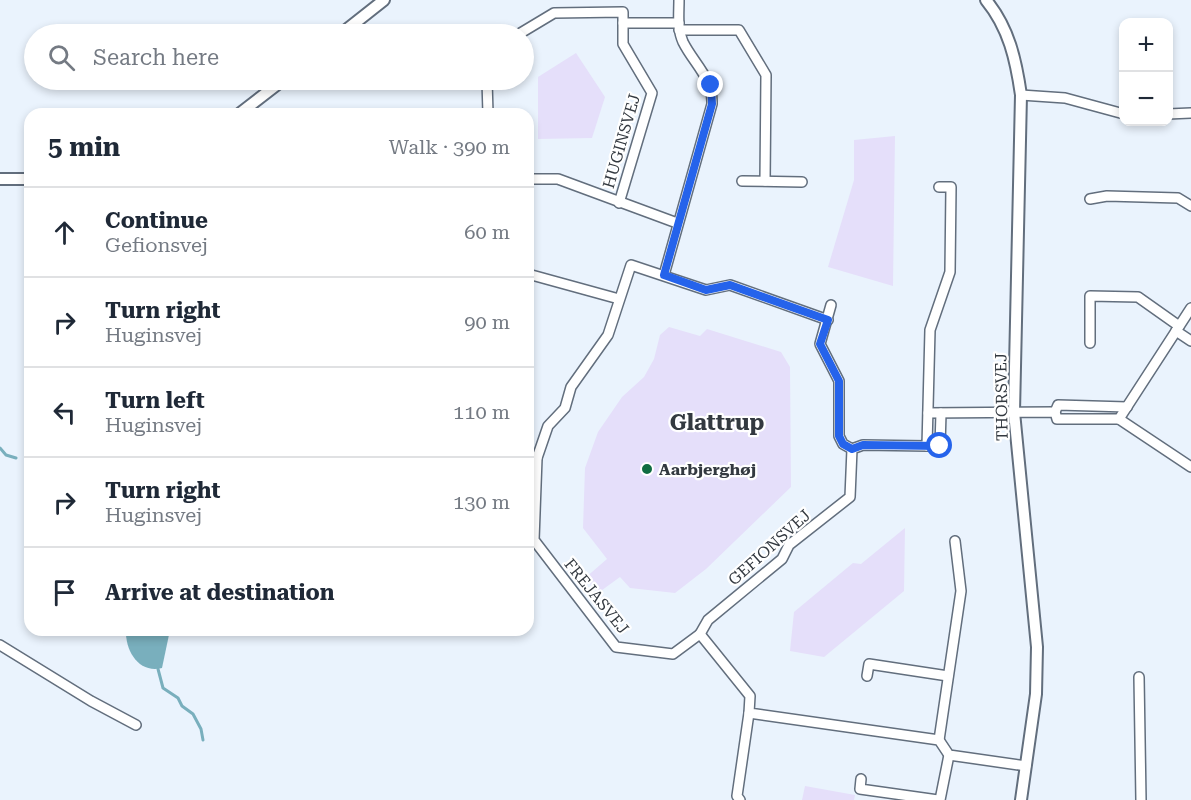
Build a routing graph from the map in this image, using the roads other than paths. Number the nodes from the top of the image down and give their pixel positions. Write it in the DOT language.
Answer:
graph roads {
  1 [pos="384,0"];
  2 [pos="679,0"];
  3 [pos="986,0"];
  4 [pos="622,23"];
  5 [pos="353,24"];
  6 [pos="534,25"];
  7 [pos="679,27"];
  8 [pos="270,90"];
  9 [pos="487,90"];
  10 [pos="1021,95"];
  11 [pos="247,108"];
  12 [pos="488,108"];
  13 [pos="1119,113"];
  14 [pos="1191,113"];
  15 [pos="1173,114"];
  16 [pos="0,179"];
  17 [pos="24,179"];
  18 [pos="534,179"];
  19 [pos="742,181"];
  20 [pos="765,181"];
  21 [pos="802,182"];
  22 [pos="939,186"];
  23 [pos="1090,199"];
  24 [pos="619,203"];
  25 [pos="1191,206"];
  26 [pos="677,223"];
  27 [pos="664,275"];
  28 [pos="534,276"];
  29 [pos="619,299"];
  30 [pos="831,305"];
  31 [pos="1191,308"];
  32 [pos="828,320"];
  33 [pos="1178,329"];
  34 [pos="1191,341"];
  35 [pos="1090,343"];
  36 [pos="1127,407"];
  37 [pos="941,412"];
  38 [pos="1014,412"];
  39 [pos="1054,412"];
  40 [pos="928,413"];
  41 [pos="1119,419"];
  42 [pos="927,446"];
  43 [pos="852,449"];
  44 [pos="534,455"];
  45 [pos="1191,467"];
  46 [pos="534,540"];
  47 [pos="955,541"];
  48 [pos="700,634"];
  49 [pos="0,645"];
  50 [pos="867,676"];
  51 [pos="948,676"];
  52 [pos="1139,677"];
  53 [pos="748,713"];
  54 [pos="136,725"];
  55 [pos="939,740"];
  56 [pos="949,754"];
  57 [pos="1026,766"];
  58 [pos="861,779"];
  59 [pos="740,800"];
  60 [pos="939,800"];
  61 [pos="1021,800"];
  62 [pos="1141,800"];
  1 -- 5 [label="street"];
  2 -- 7 [label="street"];
  3 -- 10 [label="street, THORSVEJ"];
  4 -- 6 [label="street"];
  4 -- 7 [label="street"];
  4 -- 24 [label="street, HUGINSVEJ"];
  7 -- 20 [label="street"];
  7 -- 26 [label="street"];
  8 -- 11 [label="street"];
  9 -- 12 [label="street"];
  10 -- 13 [label="street"];
  10 -- 38 [label="street, THORSVEJ"];
  14 -- 15 [label="street"];
  16 -- 17 [label="street"];
  18 -- 24 [label="street, HUGINSVEJ"];
  19 -- 20 [label="street"];
  20 -- 21 [label="street"];
  22 -- 40 [label="street"];
  23 -- 25 [label="street"];
  24 -- 26 [label="street, HUGINSVEJ"];
  26 -- 27 [label="street"];
  27 -- 29 [label="street, FREJASVEJ"];
  27 -- 32 [label="street"];
  28 -- 29 [label="street"];
  29 -- 44 [label="street, FREJASVEJ"];
  30 -- 32 [label="street"];
  31 -- 33 [label="street"];
  32 -- 43 [label="street"];
  33 -- 34 [label="street"];
  33 -- 35 [label="street"];
  33 -- 36 [label="street"];
  36 -- 39 [label="street"];
  36 -- 41 [label="street"];
  37 -- 38 [label="street"];
  37 -- 40 [label="street"];
  37 -- 42 [label="street"];
  38 -- 39 [label="street"];
  38 -- 57 [label="street, THORSVEJ"];
  39 -- 41 [label="street"];
  40 -- 42 [label="street"];
  41 -- 45 [label="street"];
  42 -- 43 [label="street"];
  43 -- 48 [label="street, GEFIONSVEJ"];
  46 -- 48 [label="street, FREJASVEJ"];
  47 -- 51 [label="street"];
  48 -- 53 [label="street"];
  49 -- 54 [label="street"];
  50 -- 51 [label="street"];
  51 -- 55 [label="street"];
  52 -- 62 [label="street"];
  53 -- 55 [label="street"];
  53 -- 59 [label="street"];
  55 -- 56 [label="street"];
  56 -- 57 [label="street"];
  56 -- 60 [label="street"];
  57 -- 61 [label="street, THORSVEJ"];
  58 -- 60 [label="street"];
}
